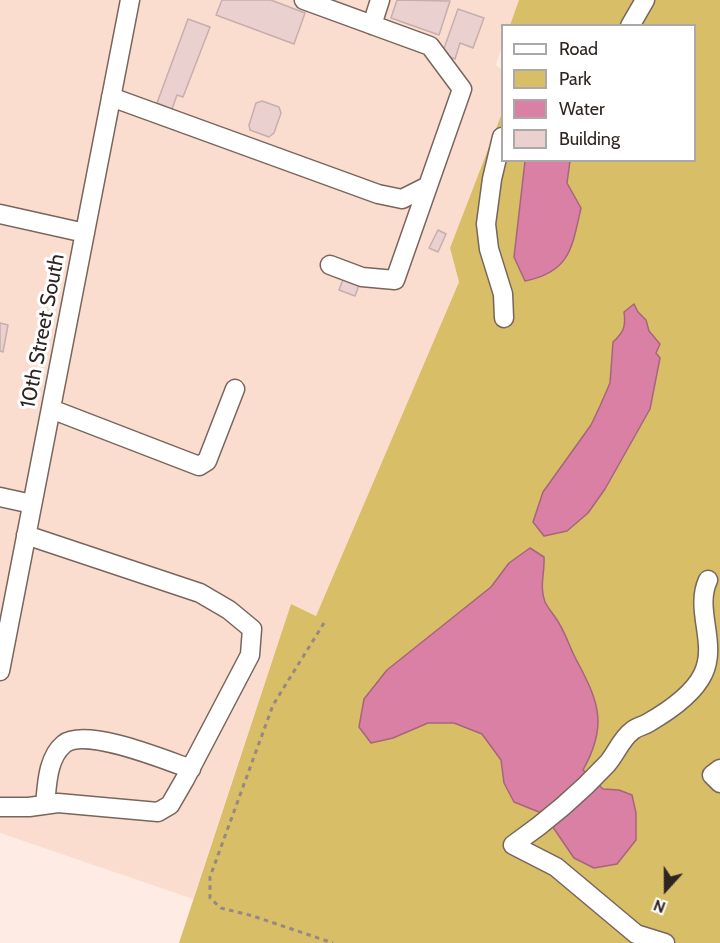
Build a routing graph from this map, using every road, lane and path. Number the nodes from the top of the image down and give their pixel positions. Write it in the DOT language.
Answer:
graph roads {
  1 [pos="130,0"];
  2 [pos="304,0"];
  3 [pos="380,0"];
  4 [pos="645,0"];
  5 [pos="631,24"];
  6 [pos="372,25"];
  7 [pos="111,97"];
  8 [pos="501,141"];
  9 [pos="428,186"];
  10 [pos="0,214"];
  11 [pos="85,233"];
  12 [pos="330,265"];
  13 [pos="504,318"];
  14 [pos="235,389"];
  15 [pos="51,409"];
  16 [pos="0,498"];
  17 [pos="32,504"];
  18 [pos="26,535"];
  19 [pos="708,580"];
  20 [pos="324,623"];
  21 [pos="0,671"];
  22 [pos="191,768"];
  23 [pos="720,769"];
  24 [pos="720,783"];
  25 [pos="45,805"];
  26 [pos="0,807"];
  27 [pos="333,943"];
  28 [pos="665,943"];
  1 -- 7 [label="street, 10th Street South"];
  2 -- 6 [label="street"];
  3 -- 6 [label="street"];
  4 -- 5 [label="street"];
  6 -- 9 [label="street"];
  7 -- 9 [label="street"];
  7 -- 11 [label="street, 10th Street South"];
  8 -- 13 [label="street"];
  9 -- 12 [label="street"];
  10 -- 11 [label="street"];
  11 -- 15 [label="street, 10th Street South"];
  14 -- 15 [label="street"];
  15 -- 17 [label="street, 10th Street South"];
  16 -- 17 [label="street"];
  17 -- 18 [label="street, 10th Street South"];
  18 -- 21 [label="street, 10th Street South"];
  18 -- 22 [label="street"];
  19 -- 28 [label="street"];
  20 -- 27 [label="path"];
  22 -- 25 [label="street"];
  22 -- 25 [label="street"];
  23 -- 24 [label="street"];
  25 -- 26 [label="street"];
}
